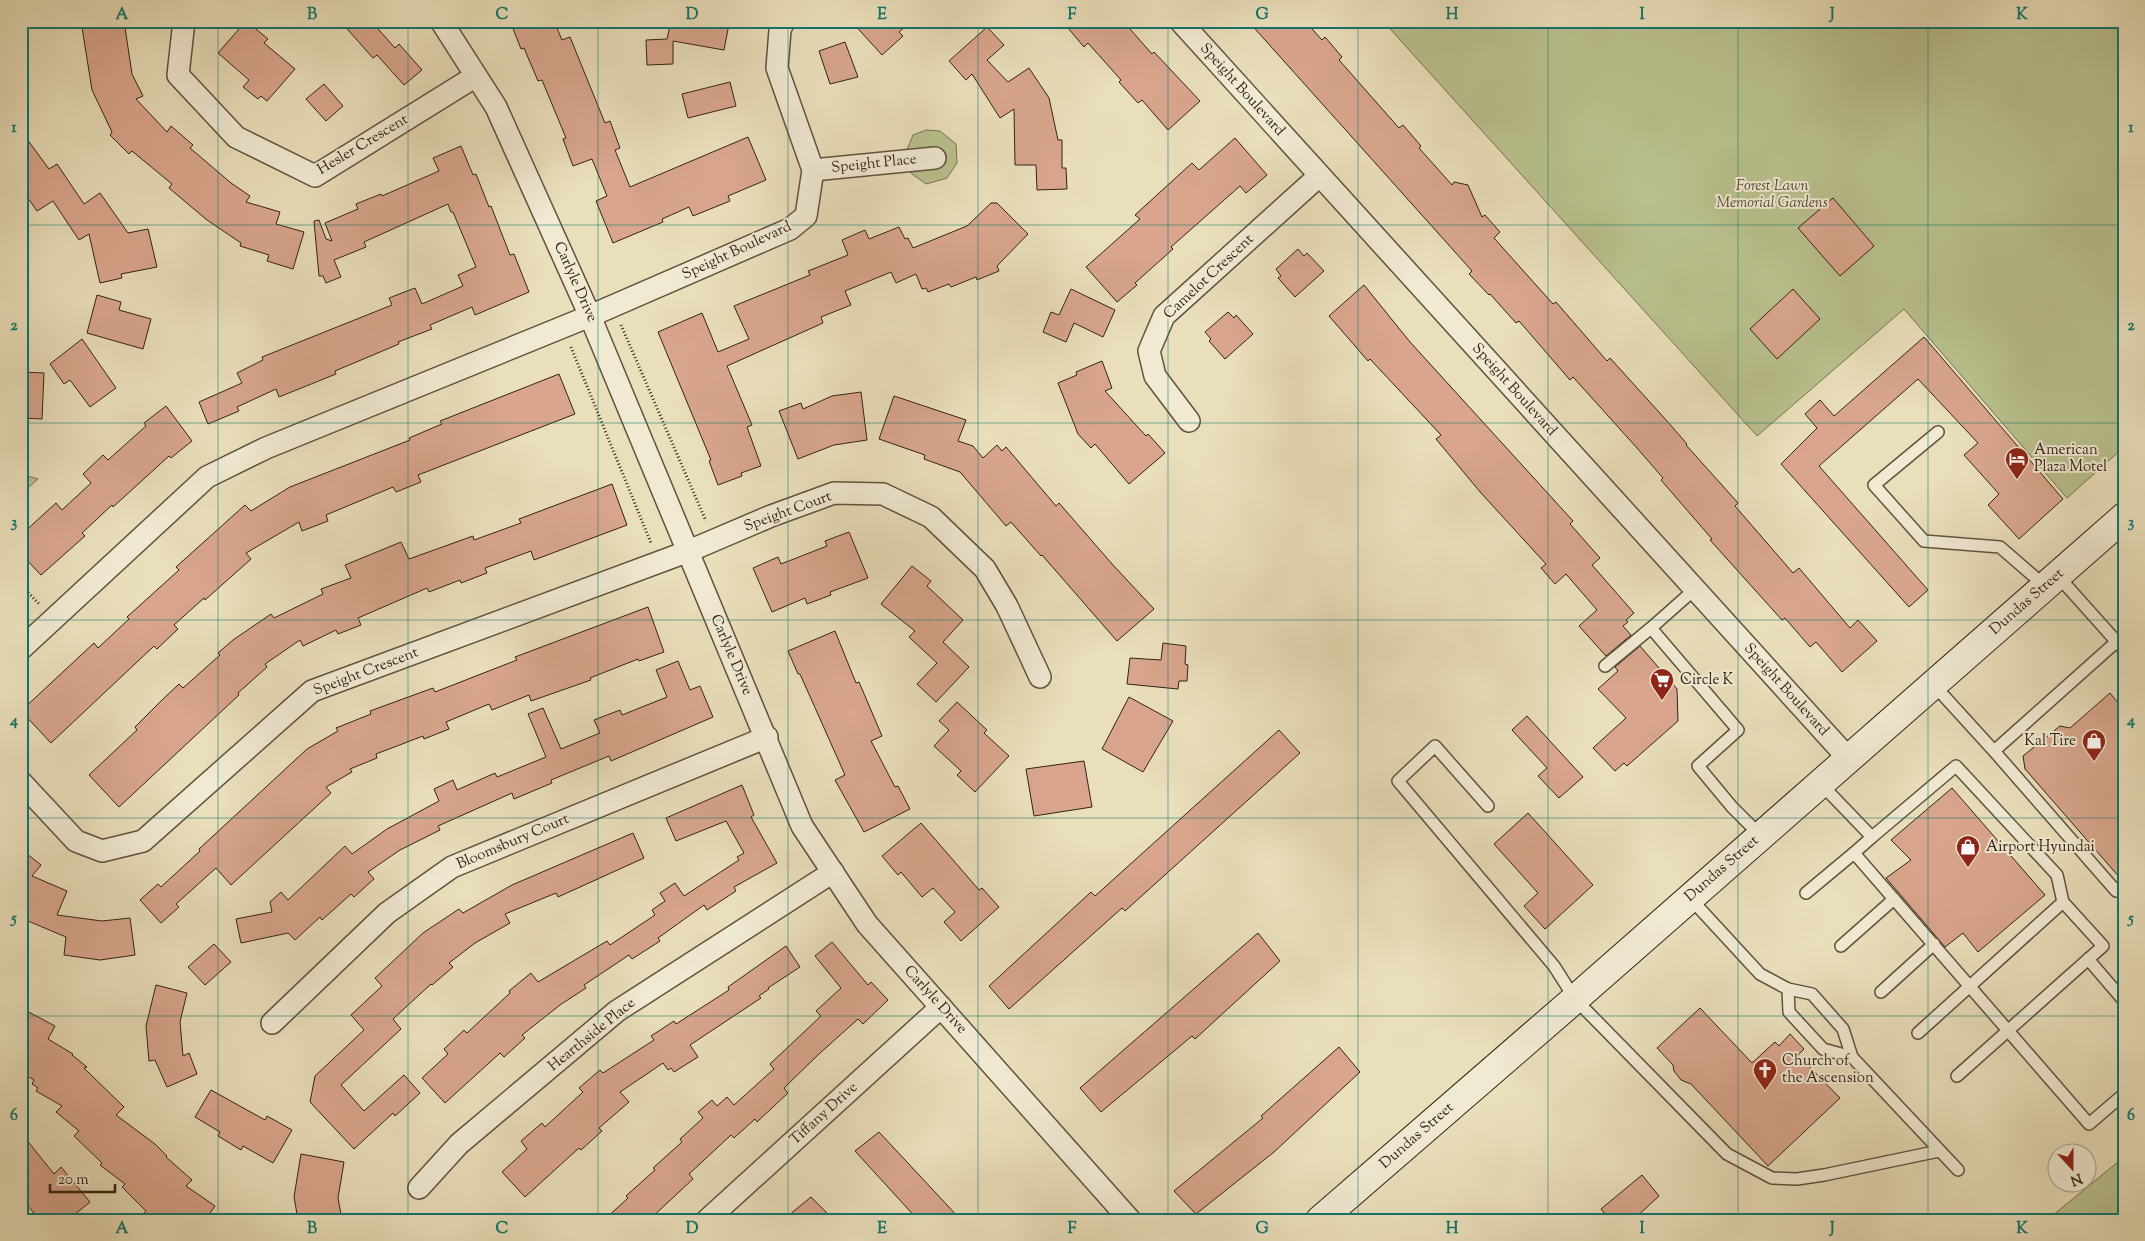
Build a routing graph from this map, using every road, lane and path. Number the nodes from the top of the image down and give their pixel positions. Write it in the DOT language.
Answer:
graph roads {
  1 [pos="184,21"];
  2 [pos="441,21"];
  3 [pos="784,21"];
  4 [pos="1180,21"];
  5 [pos="476,76"];
  6 [pos="935,158"];
  7 [pos="813,170"];
  8 [pos="1320,176"];
  9 [pos="590,316"];
  10 [pos="618,318"];
  11 [pos="568,342"];
  12 [pos="1189,421"];
  13 [pos="1938,432"];
  14 [pos="2124,517"];
  15 [pos="708,525"];
  16 [pos="651,544"];
  17 [pos="689,551"];
  18 [pos="2051,581"];
  19 [pos="21,585"];
  20 [pos="1695,589"];
  21 [pos="52,618"];
  22 [pos="1651,628"];
  23 [pos="2121,642"];
  24 [pos="21,649"];
  25 [pos="1605,666"];
  26 [pos="1040,677"];
  27 [pos="1933,684"];
  28 [pos="767,737"];
  29 [pos="1994,751"];
  30 [pos="1848,758"];
  31 [pos="21,782"];
  32 [pos="1820,783"];
  33 [pos="1488,806"];
  34 [pos="1760,835"];
  35 [pos="1872,837"];
  36 [pos="1854,853"];
  37 [pos="832,872"];
  38 [pos="2124,884"];
  39 [pos="1806,893"];
  40 [pos="1689,897"];
  41 [pos="1894,900"];
  42 [pos="2062,902"];
  43 [pos="1934,944"];
  44 [pos="1841,946"];
  45 [pos="2088,959"];
  46 [pos="1970,985"];
  47 [pos="1788,989"];
  48 [pos="1881,992"];
  49 [pos="1575,999"];
  50 [pos="2124,1001"];
  51 [pos="941,1007"];
  52 [pos="272,1023"];
  53 [pos="2010,1030"];
  54 [pos="1918,1033"];
  55 [pos="1852,1057"];
  56 [pos="1957,1076"];
  57 [pos="2124,1094"];
  58 [pos="1939,1150"];
  59 [pos="1958,1170"];
  60 [pos="420,1188"];
  61 [pos="707,1220"];
  62 [pos="1130,1220"];
  63 [pos="1320,1220"];
  1 -- 5 [label="street, Hesler Crescent"];
  2 -- 5 [label="street, Carlyle Drive"];
  3 -- 7 [label="street, Speight Boulevard"];
  4 -- 8 [label="street, Speight Boulevard"];
  5 -- 9 [label="street, Carlyle Drive"];
  6 -- 7 [label="street, Speight Place"];
  7 -- 9 [label="street, Speight Boulevard"];
  8 -- 12 [label="street, Camelot Crescent"];
  8 -- 20 [label="street, Speight Boulevard"];
  9 -- 17 [label="street, Carlyle Drive"];
  9 -- 21 [label="street"];
  10 -- 15 [label="path"];
  11 -- 16 [label="path"];
  13 -- 18 [label="lane"];
  14 -- 18 [label="main road, Dundas Street"];
  17 -- 26 [label="street, Speight Court"];
  17 -- 28 [label="street, Carlyle Drive"];
  17 -- 31 [label="street, Speight Crescent"];
  18 -- 23 [label="lane"];
  18 -- 27 [label="main road, Dundas Street"];
  19 -- 21 [label="path"];
  20 -- 22 [label="lane"];
  20 -- 30 [label="street, Speight Boulevard"];
  21 -- 24 [label="street"];
  22 -- 25 [label="lane"];
  22 -- 34 [label="lane"];
  23 -- 29 [label="lane"];
  27 -- 29 [label="lane"];
  27 -- 30 [label="main road, Dundas Street"];
  28 -- 37 [label="street, Carlyle Drive"];
  28 -- 52 [label="street, Bloomsbury Court"];
  29 -- 38 [label="lane"];
  30 -- 32 [label="main road, Dundas Street"];
  32 -- 34 [label="main road, Dundas Street"];
  32 -- 35 [label="lane"];
  33 -- 49 [label="lane"];
  34 -- 40 [label="main road, Dundas Street"];
  35 -- 36 [label="lane"];
  35 -- 42 [label="lane"];
  36 -- 39 [label="lane"];
  36 -- 41 [label="lane"];
  37 -- 51 [label="street, Carlyle Drive"];
  37 -- 60 [label="street, Hearthside Place"];
  40 -- 47 [label="lane"];
  40 -- 49 [label="main road, Dundas Street"];
  41 -- 43 [label="lane"];
  41 -- 44 [label="lane"];
  42 -- 45 [label="lane"];
  42 -- 46 [label="lane"];
  43 -- 46 [label="lane"];
  43 -- 48 [label="lane"];
  45 -- 50 [label="lane"];
  45 -- 53 [label="lane"];
  46 -- 53 [label="lane"];
  46 -- 54 [label="lane"];
  47 -- 55 [label="lane"];
  47 -- 55 [label="lane"];
  49 -- 58 [label="lane"];
  49 -- 63 [label="main road, Dundas Street"];
  51 -- 61 [label="street, Tiffany Drive"];
  51 -- 62 [label="street, Carlyle Drive"];
  53 -- 56 [label="lane"];
  53 -- 57 [label="lane"];
  55 -- 58 [label="lane"];
  58 -- 59 [label="lane"];
}
